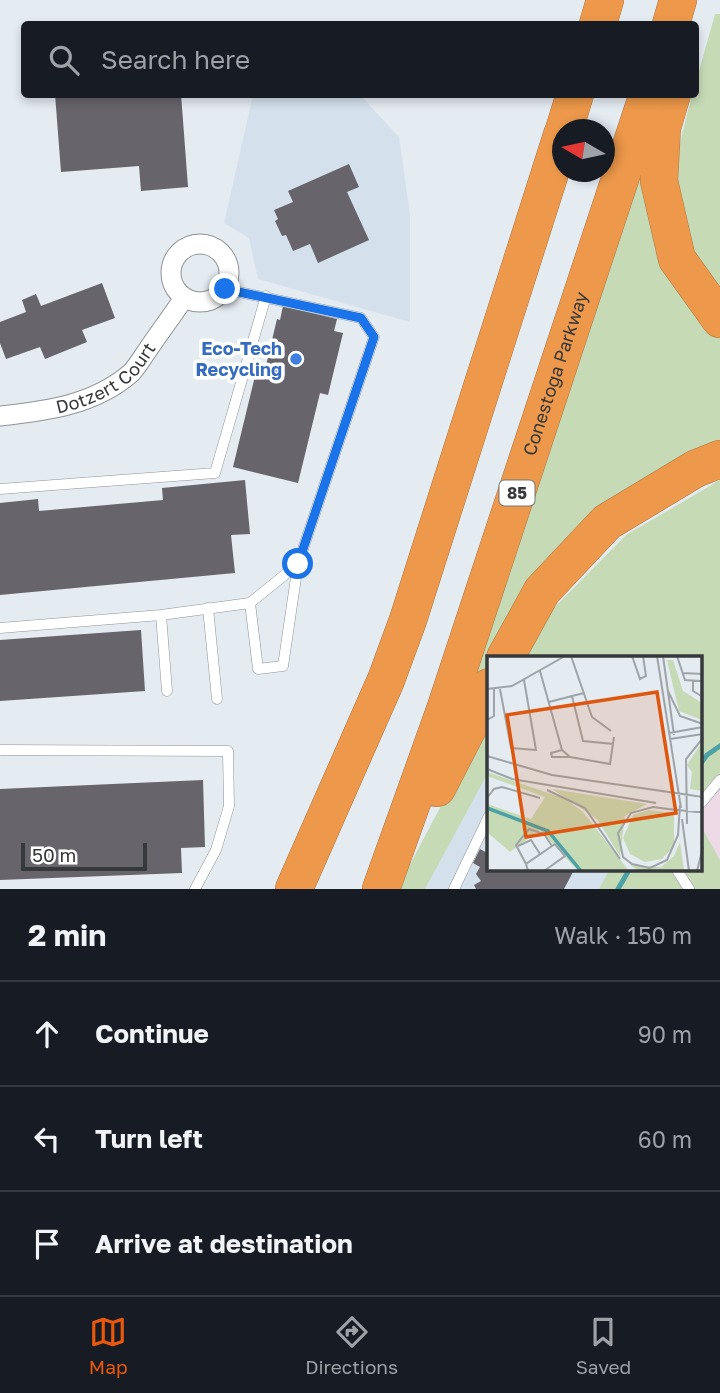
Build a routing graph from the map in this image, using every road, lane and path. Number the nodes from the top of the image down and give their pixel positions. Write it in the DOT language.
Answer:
graph roads {
  1 [pos="603,0"];
  2 [pos="678,0"];
  3 [pos="697,0"];
  4 [pos="598,21"];
  5 [pos="672,21"];
  6 [pos="692,21"];
  7 [pos="574,98"];
  8 [pos="647,98"];
  9 [pos="671,98"];
  10 [pos="567,119"];
  11 [pos="552,166"];
  12 [pos="225,289"];
  13 [pos="265,296"];
  14 [pos="184,298"];
  15 [pos="720,319"];
  16 [pos="0,416"];
  17 [pos="720,459"];
  18 [pos="0,489"];
  19 [pos="298,564"];
  20 [pos="250,603"];
  21 [pos="208,608"];
  22 [pos="161,615"];
  23 [pos="0,628"];
  24 [pos="506,656"];
  25 [pos="167,691"];
  26 [pos="487,691"];
  27 [pos="217,699"];
  28 [pos="0,750"];
  29 [pos="720,780"];
  30 [pos="702,802"];
  31 [pos="487,820"];
  32 [pos="678,872"];
  33 [pos="195,889"];
  34 [pos="294,889"];
  35 [pos="384,889"];
  36 [pos="454,889"];
  37 [pos="689,889"];
  1 -- 4 [label="highway"];
  2 -- 5 [label="highway"];
  3 -- 6 [label="highway"];
  7 -- 10 [label="highway"];
  8 -- 35 [label="highway, Conestoga Parkway / 85"];
  9 -- 15 [label="highway"];
  11 -- 34 [label="highway"];
  12 -- 13 [label="lane"];
  12 -- 14 [label="street"];
  12 -- 14 [label="street"];
  13 -- 18 [label="lane"];
  13 -- 19 [label="lane"];
  14 -- 16 [label="street, Dotzert Court"];
  17 -- 24 [label="highway"];
  19 -- 20 [label="lane"];
  19 -- 20 [label="lane"];
  20 -- 21 [label="lane"];
  21 -- 22 [label="lane"];
  21 -- 27 [label="lane"];
  22 -- 23 [label="lane"];
  22 -- 25 [label="lane"];
  26 -- 35 [label="highway"];
  28 -- 33 [label="lane"];
  29 -- 30 [label="lane"];
  31 -- 36 [label="lane"];
  32 -- 37 [label="lane"];
}
